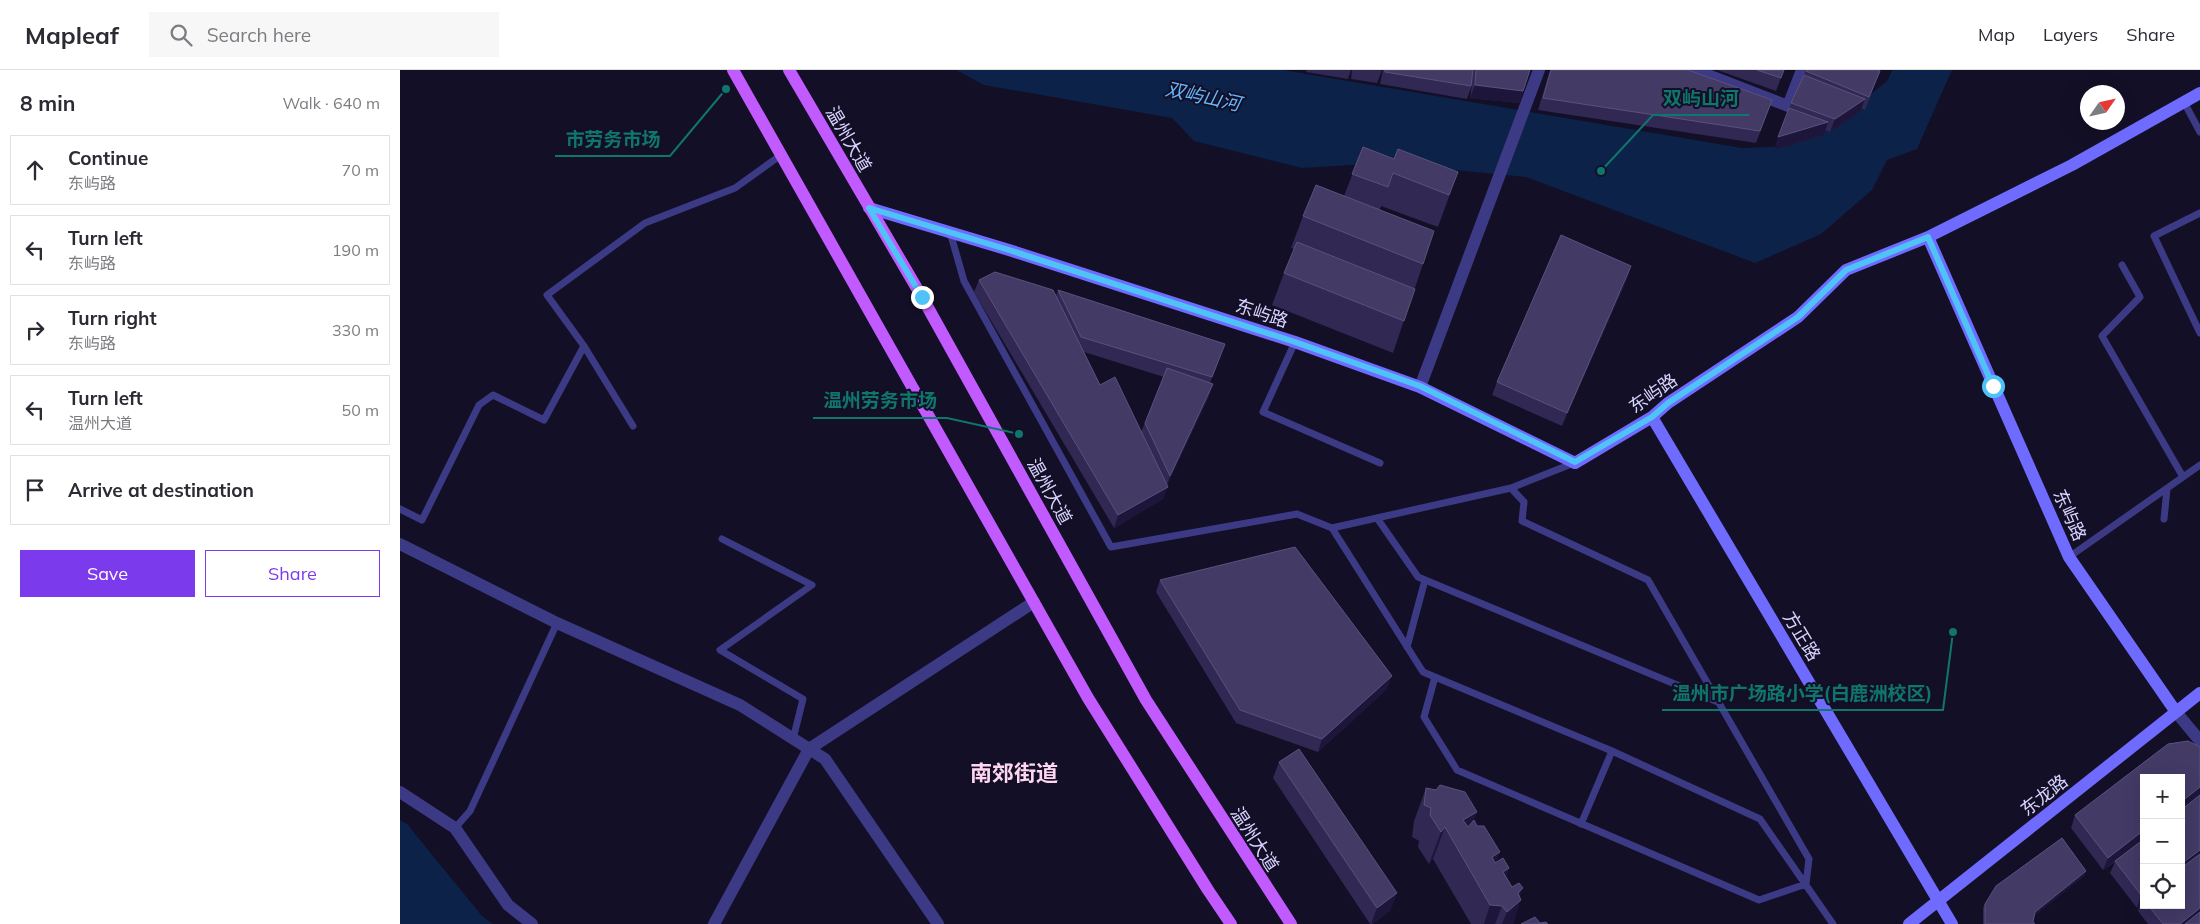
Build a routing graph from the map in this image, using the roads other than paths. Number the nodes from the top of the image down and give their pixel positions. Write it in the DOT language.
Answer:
graph roads {
  1 [pos="733,70"];
  2 [pos="789,70"];
  3 [pos="1539,70"];
  4 [pos="1695,70"];
  5 [pos="1802,70"];
  6 [pos="2200,93"];
  7 [pos="2184,102"];
  8 [pos="2200,132"];
  9 [pos="781,155"];
  10 [pos="869,208"];
  11 [pos="2200,212"];
  12 [pos="950,232"];
  13 [pos="1928,237"];
  14 [pos="2122,265"];
  15 [pos="2200,333"];
  16 [pos="1295,342"];
  17 [pos="584,346"];
  18 [pos="1420,386"];
  19 [pos="1652,417"];
  20 [pos="633,426"];
  21 [pos="1575,462"];
  22 [pos="1380,463"];
  23 [pos="2200,465"];
  24 [pos="2183,477"];
  25 [pos="1511,488"];
  26 [pos="2167,489"];
  27 [pos="400,509"];
  28 [pos="1377,518"];
  29 [pos="2164,520"];
  30 [pos="1332,528"];
  31 [pos="722,539"];
  32 [pos="400,544"];
  33 [pos="2069,557"];
  34 [pos="1425,580"];
  35 [pos="1034,602"];
  36 [pos="557,623"];
  37 [pos="1407,647"];
  38 [pos="1435,677"];
  39 [pos="2200,693"];
  40 [pos="1719,703"];
  41 [pos="2176,712"];
  42 [pos="794,739"];
  43 [pos="2200,742"];
  44 [pos="809,750"];
  45 [pos="1612,751"];
  46 [pos="400,792"];
  47 [pos="1581,824"];
  48 [pos="455,828"];
  49 [pos="1806,884"];
  50 [pos="1938,901"];
  51 [pos="935,923"];
  52 [pos="532,924"];
  53 [pos="714,924"];
  54 [pos="1231,924"];
  55 [pos="1290,924"];
  56 [pos="1833,924"];
  57 [pos="1909,924"];
  58 [pos="1952,924"];
  1 -- 9 [label="main road"];
  2 -- 10 [label="main road, 温州大道"];
  3 -- 18 [label="street"];
  4 -- 5 [label="street"];
  6 -- 7 [label="street"];
  7 -- 8 [label="lane"];
  7 -- 13 [label="street"];
  9 -- 17 [label="lane"];
  9 -- 35 [label="main road"];
  10 -- 12 [label="street, 东屿路"];
  10 -- 55 [label="main road, 温州大道"];
  11 -- 15 [label="lane"];
  12 -- 16 [label="street, 东屿路"];
  12 -- 30 [label="lane"];
  13 -- 19 [label="street, 东屿路"];
  13 -- 33 [label="street, 东屿路"];
  14 -- 24 [label="lane"];
  16 -- 18 [label="street, 东屿路"];
  16 -- 22 [label="lane"];
  17 -- 20 [label="lane"];
  17 -- 27 [label="lane"];
  18 -- 21 [label="street, 东屿路"];
  19 -- 21 [label="street, 东屿路"];
  19 -- 50 [label="street, 方正路"];
  21 -- 25 [label="lane"];
  23 -- 24 [label="lane"];
  24 -- 26 [label="lane"];
  25 -- 28 [label="lane"];
  25 -- 40 [label="lane"];
  26 -- 29 [label="lane"];
  26 -- 33 [label="lane"];
  28 -- 30 [label="lane"];
  28 -- 34 [label="lane"];
  30 -- 37 [label="lane"];
  31 -- 42 [label="lane"];
  32 -- 36 [label="street"];
  33 -- 41 [label="street, 东屿路"];
  34 -- 37 [label="lane"];
  34 -- 40 [label="lane"];
  35 -- 44 [label="street"];
  35 -- 54 [label="main road"];
  36 -- 42 [label="street"];
  36 -- 48 [label="lane"];
  37 -- 38 [label="lane"];
  38 -- 45 [label="lane"];
  38 -- 47 [label="lane"];
  39 -- 41 [label="street, 东龙路"];
  40 -- 49 [label="lane"];
  41 -- 43 [label="street"];
  41 -- 50 [label="street, 东龙路"];
  42 -- 44 [label="street"];
  44 -- 51 [label="street"];
  44 -- 53 [label="street"];
  45 -- 47 [label="lane"];
  45 -- 49 [label="lane"];
  46 -- 48 [label="street"];
  47 -- 49 [label="lane"];
  48 -- 52 [label="street"];
  49 -- 56 [label="lane"];
  50 -- 57 [label="street, 东龙路"];
  50 -- 58 [label="street, 方正路"];
}
